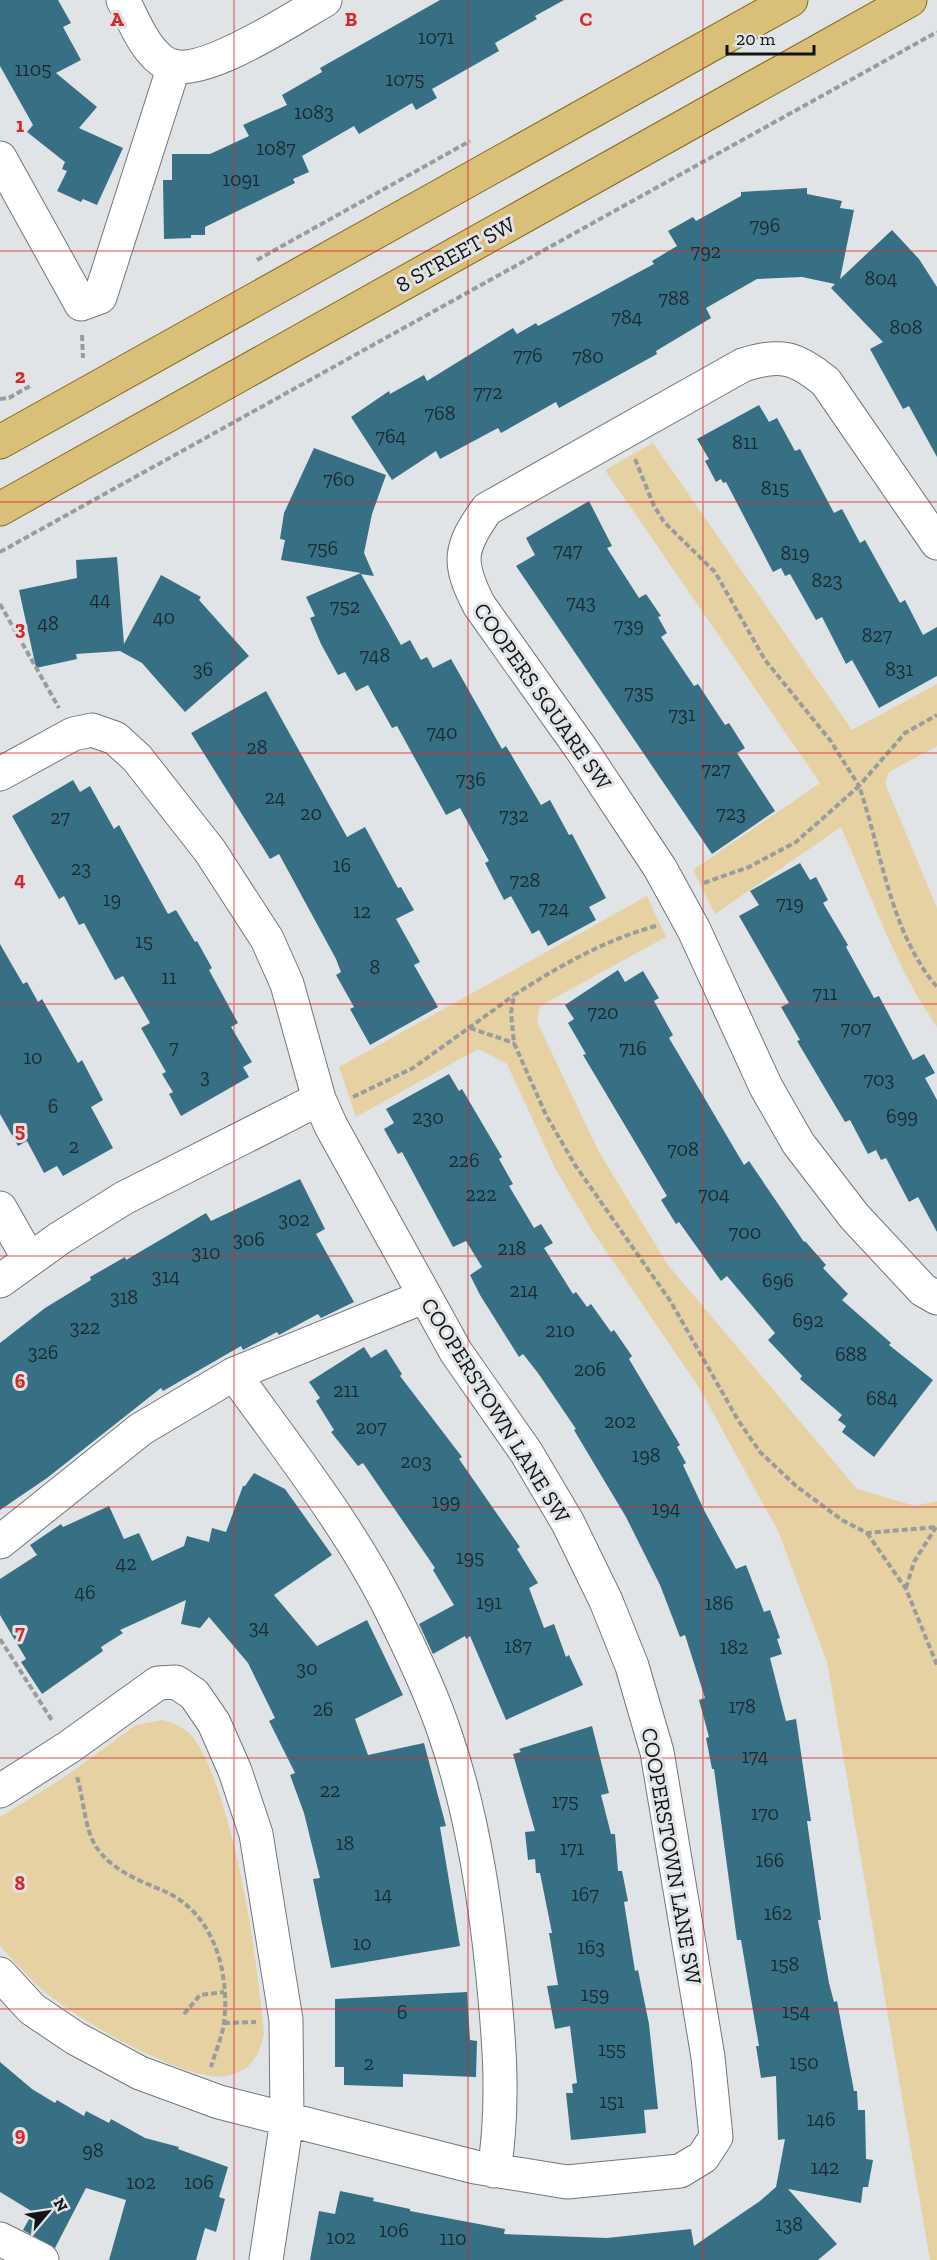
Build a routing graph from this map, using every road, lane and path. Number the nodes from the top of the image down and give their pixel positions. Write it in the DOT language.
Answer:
graph roads {
  1 [pos="123,0"];
  2 [pos="325,0"];
  3 [pos="791,0"];
  4 [pos="910,0"];
  5 [pos="937,32"];
  6 [pos="174,66"];
  7 [pos="0,158"];
  8 [pos="623,434"];
  9 [pos="0,442"];
  10 [pos="0,508"];
  11 [pos="937,543"];
  12 [pos="0,552"];
  13 [pos="0,604"];
  14 [pos="937,715"];
  15 [pos="73,734"];
  16 [pos="0,774"];
  17 [pos="859,786"];
  18 [pos="681,906"];
  19 [pos="937,987"];
  20 [pos="514,995"];
  21 [pos="470,1027"];
  22 [pos="514,1043"];
  23 [pos="321,1105"];
  24 [pos="0,1208"];
  25 [pos="29,1259"];
  26 [pos="0,1281"];
  27 [pos="423,1297"];
  28 [pos="937,1298"];
  29 [pos="234,1374"];
  30 [pos="937,1527"];
  31 [pos="867,1533"];
  32 [pos="0,1542"];
  33 [pos="906,1589"];
  34 [pos="0,1639"];
  35 [pos="937,1665"];
  36 [pos="69,1747"];
  37 [pos="0,1791"];
  38 [pos="0,1974"];
  39 [pos="224,1992"];
  40 [pos="184,2014"];
  41 [pos="203,2096"];
  42 [pos="287,2120"];
  43 [pos="494,2171"];
  44 [pos="0,2239"];
  45 [pos="42,2260"];
  46 [pos="266,2260"];
  1 -- 6 [label="street"];
  2 -- 6 [label="street"];
  3 -- 9 [label="main road"];
  4 -- 10 [label="main road, 8 STREET SW"];
  5 -- 12 [label="path"];
  6 -- 7 [label="street"];
  8 -- 11 [label="street, COOPERS SQUARE SW"];
  8 -- 17 [label="path"];
  8 -- 18 [label="street, COOPERS SQUARE SW"];
  13 -- 15 [label="path"];
  14 -- 17 [label="path"];
  15 -- 16 [label="street"];
  15 -- 23 [label="street, COOPERSTOWN LANE SW"];
  17 -- 18 [label="path"];
  17 -- 19 [label="path"];
  18 -- 20 [label="path"];
  18 -- 28 [label="street, COOPERS SQUARE SW"];
  20 -- 21 [label="path"];
  20 -- 22 [label="path"];
  21 -- 22 [label="path"];
  21 -- 23 [label="path"];
  22 -- 31 [label="path"];
  23 -- 25 [label="street"];
  23 -- 27 [label="street, COOPERSTOWN LANE SW"];
  24 -- 25 [label="street"];
  25 -- 26 [label="street"];
  27 -- 29 [label="street"];
  27 -- 43 [label="street, COOPERSTOWN LANE SW"];
  29 -- 32 [label="street"];
  29 -- 43 [label="street"];
  30 -- 31 [label="path"];
  30 -- 33 [label="path"];
  31 -- 33 [label="path"];
  33 -- 35 [label="path"];
  34 -- 36 [label="path"];
  36 -- 37 [label="street"];
  36 -- 39 [label="path"];
  36 -- 42 [label="street"];
  38 -- 41 [label="street, COOPERSTOWN LANE SW"];
  39 -- 40 [label="path"];
  39 -- 41 [label="path"];
  41 -- 42 [label="street, COOPERSTOWN LANE SW"];
  42 -- 43 [label="street, COOPERSTOWN LANE SW"];
  42 -- 46 [label="street"];
  44 -- 45 [label="street"];
}
